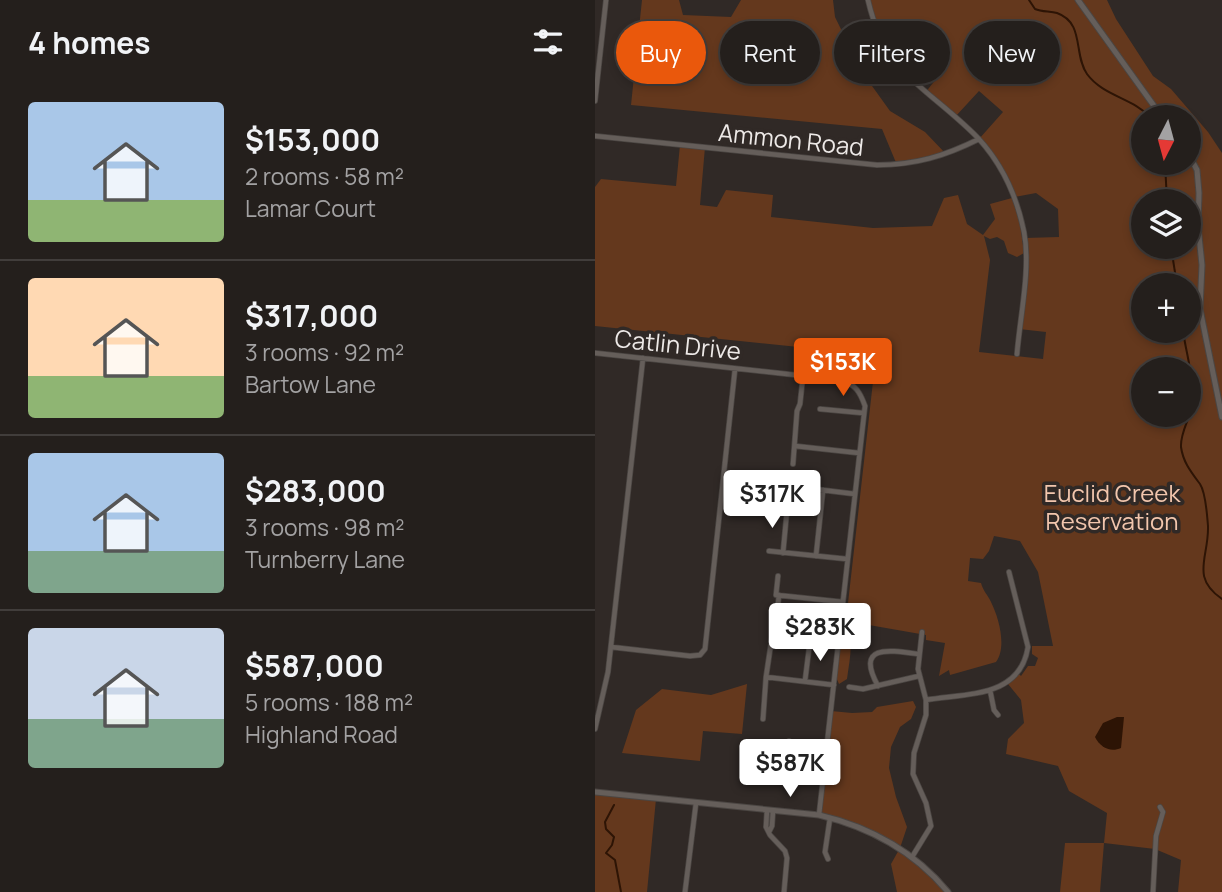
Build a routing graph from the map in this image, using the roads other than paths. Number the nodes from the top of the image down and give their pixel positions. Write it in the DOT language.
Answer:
graph roads {
  1 [pos="606,0"];
  2 [pos="867,0"];
  3 [pos="1078,0"];
  4 [pos="595,100"];
  5 [pos="1153,105"];
  6 [pos="595,136"];
  7 [pos="979,139"];
  8 [pos="1197,175"];
  9 [pos="595,353"];
  10 [pos="1017,354"];
  11 [pos="643,358"];
  12 [pos="736,369"];
  13 [pos="803,376"];
  14 [pos="820,409"];
  15 [pos="863,414"];
  16 [pos="1222,417"];
  17 [pos="796,446"];
  18 [pos="859,453"];
  19 [pos="793,464"];
  20 [pos="773,484"];
  21 [pos="823,490"];
  22 [pos="855,494"];
  23 [pos="787,510"];
  24 [pos="769,551"];
  25 [pos="783,552"];
  26 [pos="816,556"];
  27 [pos="847,559"];
  28 [pos="1009,572"];
  29 [pos="778,576"];
  30 [pos="779,596"];
  31 [pos="843,602"];
  32 [pos="777,613"];
  33 [pos="922,632"];
  34 [pos="810,641"];
  35 [pos="838,644"];
  36 [pos="611,647"];
  37 [pos="918,654"];
  38 [pos="919,676"];
  39 [pos="766,677"];
  40 [pos="805,681"];
  41 [pos="834,685"];
  42 [pos="878,686"];
  43 [pos="849,687"];
  44 [pos="990,690"];
  45 [pos="926,700"];
  46 [pos="998,715"];
  47 [pos="763,719"];
  48 [pos="595,729"];
  49 [pos="789,741"];
  50 [pos="767,776"];
  51 [pos="786,777"];
  52 [pos="822,781"];
  53 [pos="595,792"];
  54 [pos="695,803"];
  55 [pos="1160,807"];
  56 [pos="770,810"];
  57 [pos="819,815"];
  58 [pos="830,818"];
  59 [pos="912,857"];
  60 [pos="828,859"];
  61 [pos="685,892"];
  62 [pos="784,892"];
  63 [pos="948,892"];
  64 [pos="1153,892"];
  1 -- 4 [label="street"];
  2 -- 7 [label="street"];
  3 -- 5 [label="street"];
  6 -- 7 [label="street, Ammon Road"];
  7 -- 10 [label="street"];
  8 -- 16 [label="street"];
  9 -- 11 [label="street, Catlin Drive"];
  11 -- 12 [label="street, Catlin Drive"];
  11 -- 36 [label="street"];
  12 -- 13 [label="street, Catlin Drive"];
  12 -- 36 [label="street"];
  13 -- 15 [label="street, Catlin Drive"];
  13 -- 17 [label="street"];
  14 -- 15 [label="street"];
  15 -- 18 [label="street"];
  17 -- 18 [label="street"];
  17 -- 19 [label="street"];
  18 -- 22 [label="street"];
  20 -- 21 [label="street"];
  21 -- 22 [label="street"];
  21 -- 26 [label="street"];
  22 -- 27 [label="street"];
  23 -- 25 [label="street"];
  24 -- 25 [label="street"];
  25 -- 26 [label="street"];
  26 -- 27 [label="street"];
  27 -- 31 [label="street"];
  28 -- 44 [label="street"];
  29 -- 30 [label="street"];
  30 -- 31 [label="street"];
  30 -- 32 [label="street"];
  31 -- 35 [label="street"];
  33 -- 37 [label="street"];
  34 -- 35 [label="street"];
  34 -- 39 [label="street"];
  34 -- 40 [label="street"];
  35 -- 41 [label="street"];
  36 -- 48 [label="street"];
  37 -- 38 [label="street"];
  37 -- 42 [label="street"];
  38 -- 42 [label="street"];
  38 -- 45 [label="street"];
  39 -- 40 [label="street"];
  39 -- 47 [label="street"];
  40 -- 41 [label="street"];
  41 -- 52 [label="street"];
  42 -- 43 [label="street"];
  44 -- 45 [label="street"];
  44 -- 46 [label="street"];
  45 -- 59 [label="street"];
  49 -- 51 [label="street"];
  50 -- 51 [label="street"];
  51 -- 52 [label="street"];
  52 -- 57 [label="street"];
  53 -- 54 [label="street"];
  54 -- 56 [label="street"];
  54 -- 61 [label="street"];
  55 -- 64 [label="street"];
  56 -- 57 [label="street"];
  56 -- 62 [label="street"];
  57 -- 58 [label="street"];
  58 -- 59 [label="street"];
  58 -- 60 [label="street"];
  59 -- 63 [label="street"];
}
